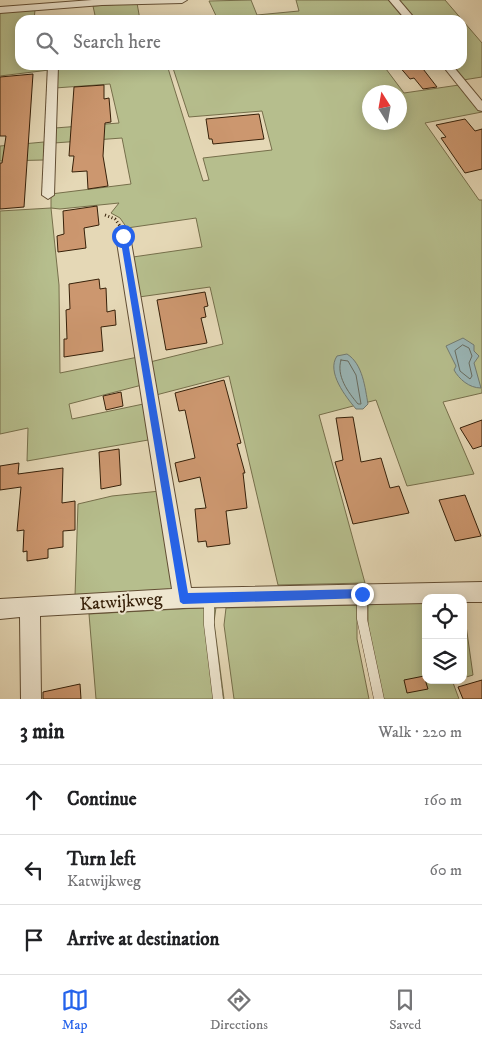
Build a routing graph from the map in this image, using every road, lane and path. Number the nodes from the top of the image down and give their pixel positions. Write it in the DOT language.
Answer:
graph roads {
  1 [pos="182,0"];
  2 [pos="394,0"];
  3 [pos="38,6"];
  4 [pos="0,10"];
  5 [pos="37,15"];
  6 [pos="407,15"];
  7 [pos="54,70"];
  8 [pos="451,70"];
  9 [pos="482,108"];
  10 [pos="48,195"];
  11 [pos="123,236"];
  12 [pos="482,592"];
  13 [pos="362,594"];
  14 [pos="183,598"];
  15 [pos="209,599"];
  16 [pos="30,608"];
  17 [pos="0,609"];
  18 [pos="31,699"];
  19 [pos="218,699"];
  20 [pos="379,699"];
  1 -- 3 [label="street"];
  2 -- 6 [label="street"];
  3 -- 4 [label="street"];
  3 -- 5 [label="street"];
  7 -- 10 [label="street"];
  8 -- 9 [label="street"];
  11 -- 14 [label="street"];
  12 -- 13 [label="street, Katwijkweg"];
  13 -- 15 [label="street, Katwijkweg"];
  13 -- 20 [label="lane"];
  14 -- 15 [label="street, Katwijkweg"];
  14 -- 16 [label="street, Katwijkweg"];
  15 -- 19 [label="lane"];
  16 -- 17 [label="street, Katwijkweg"];
  16 -- 18 [label="street"];
}
